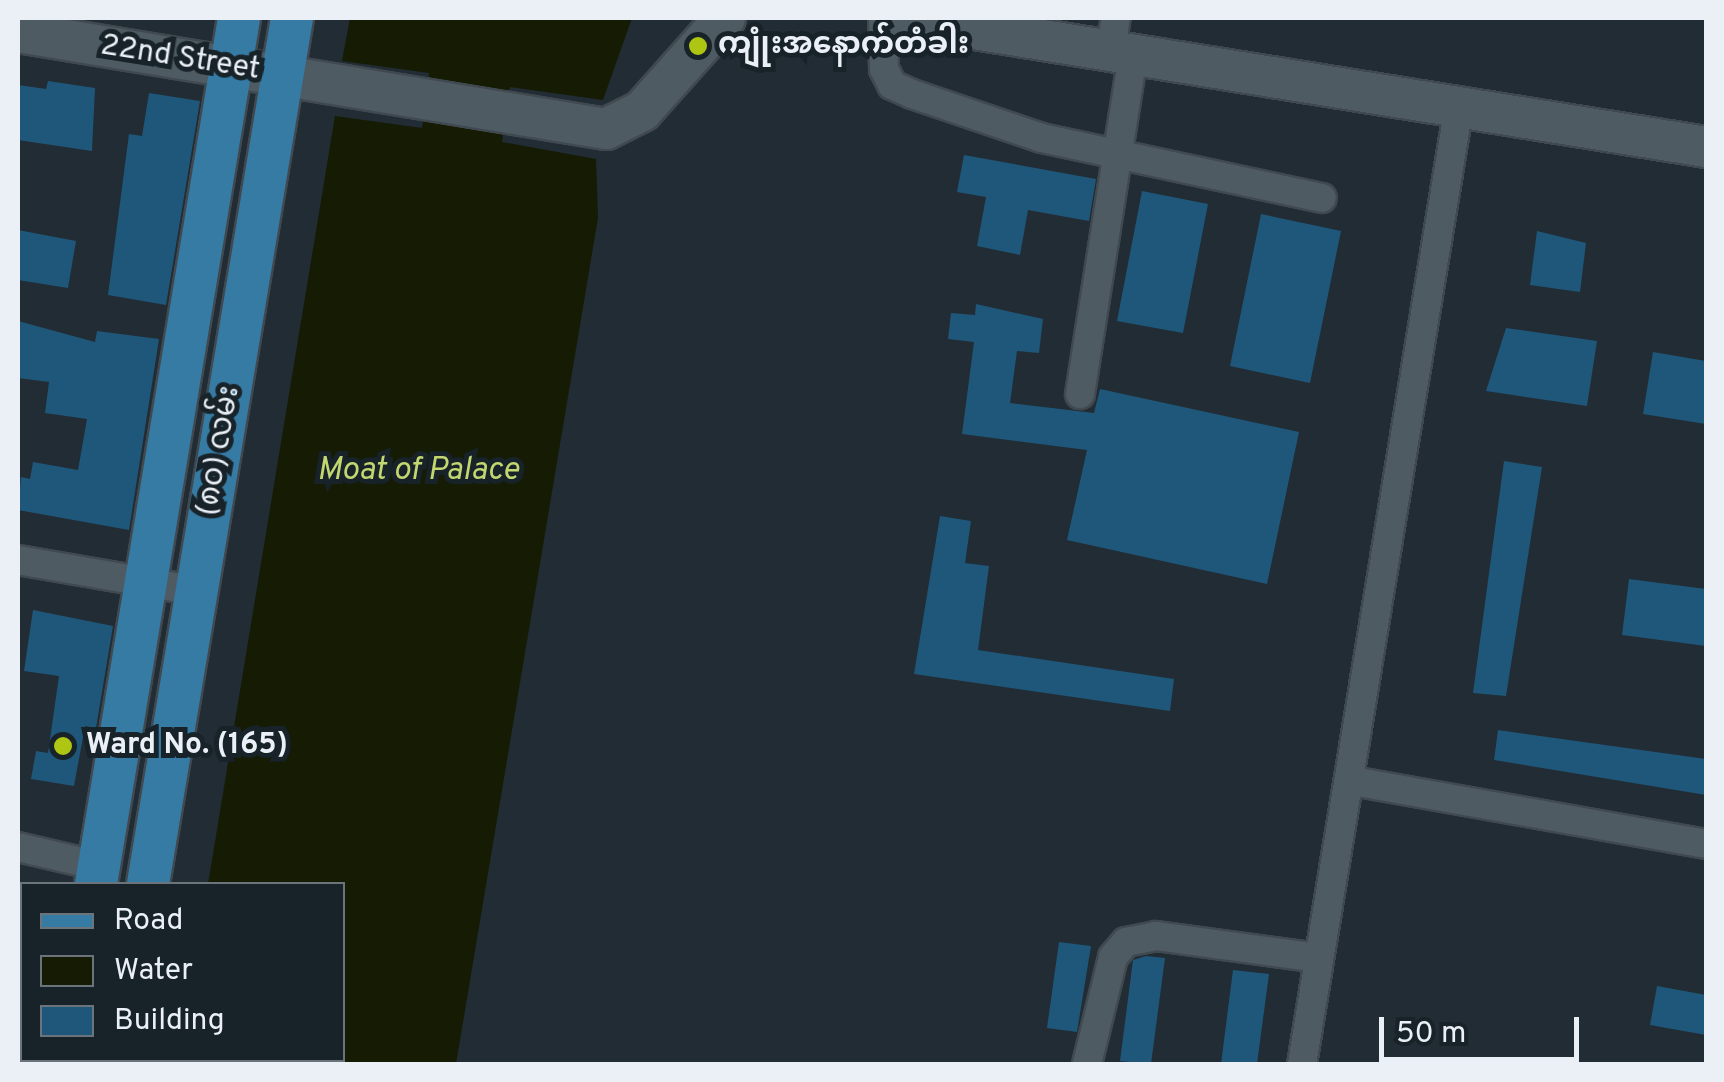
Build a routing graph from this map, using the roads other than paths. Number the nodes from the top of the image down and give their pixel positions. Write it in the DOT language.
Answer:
graph roads {
  1 [pos="238,18"];
  2 [pos="292,18"];
  3 [pos="725,18"];
  4 [pos="882,18"];
  5 [pos="906,18"];
  6 [pos="20,27"];
  7 [pos="1121,39"];
  8 [pos="230,66"];
  9 [pos="283,76"];
  10 [pos="1460,106"];
  11 [pos="1706,147"];
  12 [pos="1118,154"];
  13 [pos="1322,198"];
  14 [pos="1080,394"];
  15 [pos="18,560"];
  16 [pos="144,582"];
  17 [pos="197,591"];
  18 [pos="1352,781"];
  19 [pos="1706,844"];
  20 [pos="18,847"];
  21 [pos="98,875"];
  22 [pos="148,882"];
  23 [pos="1320,958"];
  24 [pos="1087,1064"];
  25 [pos="1302,1064"];
  1 -- 8 [label="main road, (၈၀) လမ်း"];
  2 -- 9 [label="main road, (၈၀) လမ်း"];
  3 -- 9 [label="street, 22nd Street"];
  4 -- 12 [label="street"];
  5 -- 7 [label="street"];
  6 -- 8 [label="street, 22nd Street"];
  7 -- 10 [label="street"];
  7 -- 12 [label="street"];
  8 -- 9 [label="street, 22nd Street"];
  8 -- 16 [label="main road, (၈၀) လမ်း"];
  9 -- 17 [label="main road, (၈၀) လမ်း"];
  10 -- 11 [label="street"];
  10 -- 18 [label="street"];
  12 -- 13 [label="street"];
  12 -- 14 [label="street"];
  15 -- 16 [label="street"];
  16 -- 17 [label="street"];
  16 -- 21 [label="main road, (၈၀) လမ်း"];
  17 -- 22 [label="main road, (၈၀) လမ်း"];
  18 -- 19 [label="street"];
  18 -- 23 [label="street"];
  20 -- 21 [label="street"];
  23 -- 24 [label="street"];
  23 -- 25 [label="street"];
}
